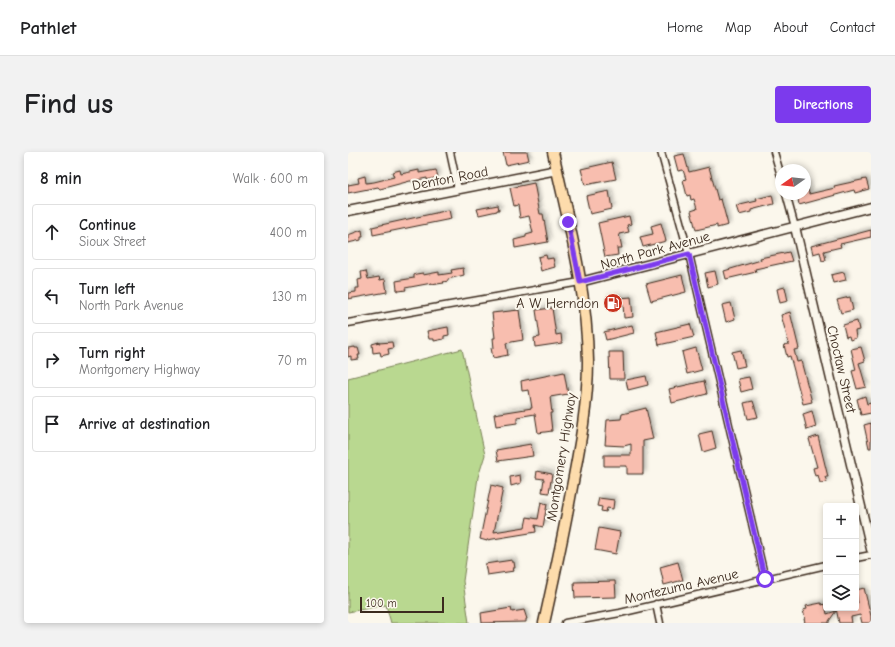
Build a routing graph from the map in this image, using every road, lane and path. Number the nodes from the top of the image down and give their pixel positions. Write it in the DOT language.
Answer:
graph roads {
  1 [pos="450,152"];
  2 [pos="553,152"];
  3 [pos="661,152"];
  4 [pos="774,152"];
  5 [pos="778,164"];
  6 [pos="557,170"];
  7 [pos="458,189"];
  8 [pos="788,200"];
  9 [pos="871,207"];
  10 [pos="348,211"];
  11 [pos="795,227"];
  12 [pos="689,254"];
  13 [pos="580,282"];
  14 [pos="348,323"];
  15 [pos="871,550"];
  16 [pos="871,555"];
  17 [pos="859,557"];
  18 [pos="823,566"];
  19 [pos="765,579"];
  20 [pos="656,604"];
  21 [pos="544,623"];
  22 [pos="565,623"];
  23 [pos="660,623"];
  1 -- 7 [label="street"];
  2 -- 6 [label="main road, Montgomery Highway"];
  3 -- 12 [label="street"];
  4 -- 5 [label="street"];
  6 -- 7 [label="street, Denton Road"];
  6 -- 13 [label="main road, Montgomery Highway"];
  7 -- 10 [label="street, Denton Road"];
  8 -- 11 [label="street, Choctaw Street"];
  9 -- 11 [label="street, North Park Avenue"];
  11 -- 12 [label="street, North Park Avenue"];
  11 -- 15 [label="street, Choctaw Street"];
  12 -- 13 [label="street, North Park Avenue"];
  12 -- 19 [label="street"];
  13 -- 14 [label="street, North Park Avenue"];
  13 -- 21 [label="main road, Montgomery Highway"];
  16 -- 17 [label="street"];
  18 -- 19 [label="street, Montezuma Avenue"];
  19 -- 20 [label="street, Montezuma Avenue"];
  20 -- 22 [label="street, Montezuma Avenue"];
  20 -- 23 [label="street"];
}
